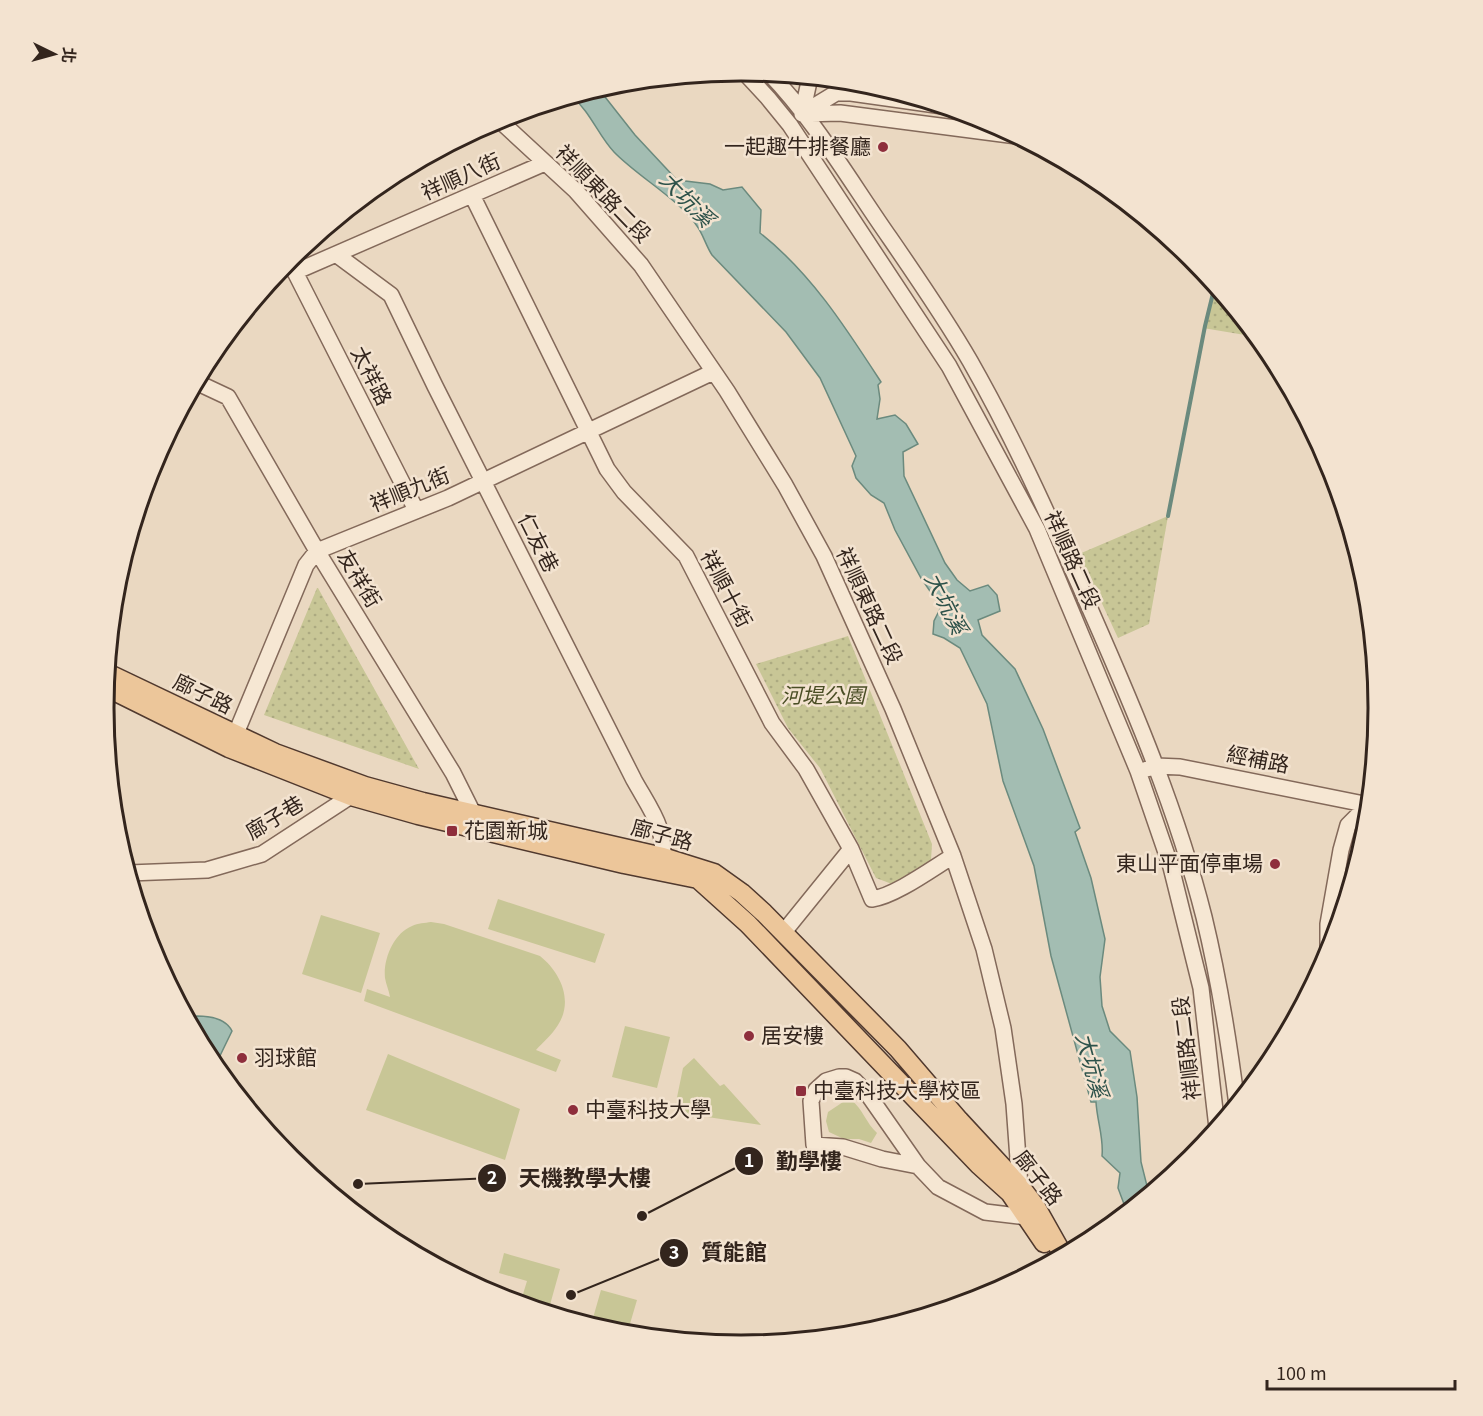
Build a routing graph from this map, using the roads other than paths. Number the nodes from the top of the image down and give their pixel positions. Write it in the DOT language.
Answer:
graph roads {
  1 [pos="752,81"];
  2 [pos="777,82"];
  3 [pos="808,85"];
  4 [pos="885,98"];
  5 [pos="802,114"];
  6 [pos="790,125"];
  7 [pos="507,127"];
  8 [pos="988,132"];
  9 [pos="545,163"];
  10 [pos="472,195"];
  11 [pos="337,255"];
  12 [pos="297,266"];
  13 [pos="292,272"];
  14 [pos="714,372"];
  15 [pos="204,386"];
  16 [pos="589,430"];
  17 [pos="484,482"];
  18 [pos="416,510"];
  19 [pos="317,551"];
  20 [pos="115,678"];
  21 [pos="115,691"];
  22 [pos="232,742"];
  23 [pos="1156,766"];
  24 [pos="1138,771"];
  25 [pos="358,791"];
  26 [pos="1361,804"];
  27 [pos="472,813"];
  28 [pos="1359,814"];
  29 [pos="852,849"];
  30 [pos="953,856"];
  31 [pos="662,865"];
  32 [pos="137,873"];
  33 [pos="1328,929"];
  34 [pos="783,933"];
  35 [pos="1235,1094"];
  36 [pos="1216,1118"];
  37 [pos="918,1166"];
  38 [pos="1015,1189"];
  39 [pos="1031,1212"];
  40 [pos="1058,1249"];
  41 [pos="1050,1254"];
  1 -- 6 [label="street, 祥順路二段"];
  2 -- 5 [label="street, 祥順路二段"];
  3 -- 5 [label="street"];
  4 -- 5 [label="street"];
  5 -- 6 [label="street"];
  5 -- 8 [label="street"];
  5 -- 23 [label="street, 祥順路二段"];
  6 -- 24 [label="street, 祥順路二段"];
  7 -- 9 [label="street, 祥順東路二段"];
  9 -- 10 [label="street, 祥順八街"];
  9 -- 14 [label="street, 祥順東路二段"];
  10 -- 11 [label="street, 祥順八街"];
  10 -- 16 [label="street, 祥順十街"];
  11 -- 12 [label="street, 祥順八街"];
  11 -- 17 [label="street, 仁友巷"];
  13 -- 18 [label="street, 太祥路"];
  14 -- 16 [label="street, 祥順九街"];
  14 -- 30 [label="street, 祥順東路二段"];
  15 -- 19 [label="street, 友祥街"];
  16 -- 17 [label="street, 祥順九街"];
  16 -- 29 [label="street, 祥順十街"];
  17 -- 18 [label="street, 祥順九街"];
  17 -- 31 [label="street, 仁友巷"];
  18 -- 19 [label="street, 祥順九街"];
  19 -- 22 [label="street"];
  19 -- 27 [label="street, 友祥街"];
  20 -- 22 [label="main road, 廍子路"];
  21 -- 22 [label="main road, 廍子路"];
  22 -- 25 [label="main road, 廍子路"];
  23 -- 24 [label="street, 經補路"];
  23 -- 26 [label="street, 經補路"];
  23 -- 35 [label="street, 祥順路二段"];
  24 -- 36 [label="street, 祥順路二段"];
  25 -- 27 [label="main road, 廍子路"];
  25 -- 31 [label="main road, 廍子路"];
  25 -- 32 [label="street, 廍子巷"];
  27 -- 31 [label="main road, 廍子路"];
  28 -- 33 [label="street"];
  29 -- 30 [label="street, 祥順十街"];
  29 -- 34 [label="street"];
  30 -- 38 [label="street, 祥順東路二段"];
  31 -- 34 [label="main road, 廍子路"];
  31 -- 38 [label="main road, 廍子路"];
  34 -- 38 [label="main road, 廍子路"];
  37 -- 37 [label="street"];
  37 -- 39 [label="street"];
  38 -- 39 [label="main road, 廍子路"];
  39 -- 40 [label="main road, 廍子路"];
  39 -- 41 [label="main road, 廍子路"];
}
